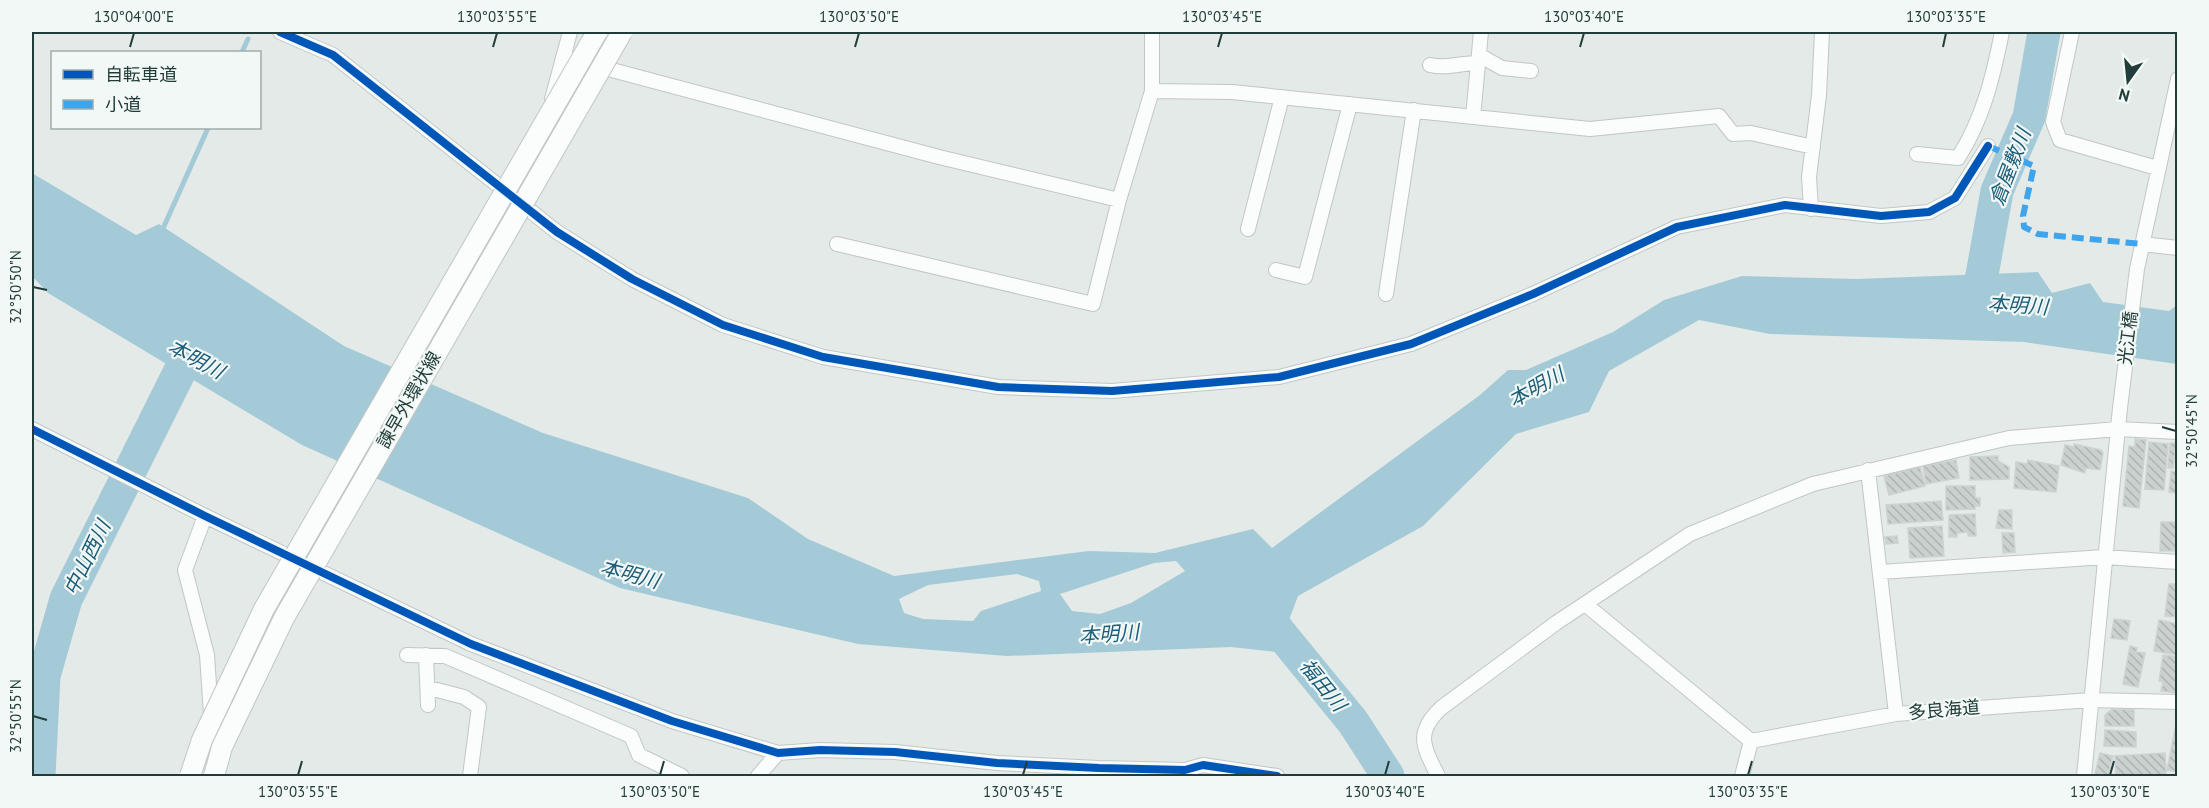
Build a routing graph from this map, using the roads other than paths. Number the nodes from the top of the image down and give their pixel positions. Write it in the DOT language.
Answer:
graph roads {
  1 [pos="280,32"];
  2 [pos="570,32"];
  3 [pos="597,32"];
  4 [pos="622,32"];
  5 [pos="1152,32"];
  6 [pos="1481,32"];
  7 [pos="1822,32"];
  8 [pos="2002,32"];
  9 [pos="2072,32"];
  10 [pos="563,57"];
  11 [pos="1478,59"];
  12 [pos="1430,65"];
  13 [pos="1531,71"];
  14 [pos="2178,79"];
  15 [pos="1152,91"];
  16 [pos="1282,97"];
  17 [pos="1350,104"];
  18 [pos="1413,110"];
  19 [pos="1473,117"];
  20 [pos="545,126"];
  21 [pos="1988,146"];
  22 [pos="1813,147"];
  23 [pos="1917,154"];
  24 [pos="2157,168"];
  25 [pos="1119,200"];
  26 [pos="1811,209"];
  27 [pos="1248,229"];
  28 [pos="837,244"];
  29 [pos="2142,244"];
  30 [pos="2178,248"];
  31 [pos="1276,270"];
  32 [pos="1386,294"];
  33 [pos="32,429"];
  34 [pos="2118,429"];
  35 [pos="2178,432"];
  36 [pos="1868,470"];
  37 [pos="205,516"];
  38 [pos="2105,557"];
  39 [pos="2178,562"];
  40 [pos="1880,572"];
  41 [pos="1585,604"];
  42 [pos="407,655"];
  43 [pos="426,655"];
  44 [pos="429,688"];
  45 [pos="2091,700"];
  46 [pos="2178,702"];
  47 [pos="428,705"];
  48 [pos="1896,714"];
  49 [pos="1751,741"];
  50 [pos="778,753"];
  51 [pos="190,777"];
  52 [pos="214,777"];
  53 [pos="470,777"];
  54 [pos="682,777"];
  55 [pos="758,777"];
  56 [pos="1277,777"];
  57 [pos="1438,777"];
  58 [pos="1742,777"];
  59 [pos="2084,777"];
  1 -- 26 [label="street"];
  2 -- 10 [label="street"];
  3 -- 51 [label="main road, 諫早外環状線, bridge"];
  4 -- 52 [label="main road, 諫早外環状線, bridge"];
  5 -- 15 [label="street"];
  6 -- 11 [label="street"];
  7 -- 22 [label="street"];
  8 -- 23 [label="street"];
  9 -- 24 [label="street"];
  10 -- 20 [label="street"];
  10 -- 25 [label="street"];
  11 -- 12 [label="street"];
  11 -- 13 [label="street"];
  11 -- 19 [label="street"];
  14 -- 24 [label="street, 光江橋"];
  15 -- 16 [label="street"];
  15 -- 25 [label="street"];
  16 -- 17 [label="street"];
  16 -- 27 [label="street"];
  17 -- 18 [label="street"];
  17 -- 31 [label="street"];
  18 -- 19 [label="street"];
  18 -- 32 [label="street"];
  19 -- 22 [label="street"];
  21 -- 26 [label="street"];
  22 -- 26 [label="street"];
  24 -- 29 [label="street, 光江橋"];
  25 -- 28 [label="street"];
  29 -- 30 [label="street"];
  29 -- 34 [label="street, 光江橋"];
  33 -- 37 [label="street"];
  34 -- 35 [label="street"];
  34 -- 36 [label="street"];
  34 -- 38 [label="street, 光江橋"];
  36 -- 40 [label="street"];
  36 -- 41 [label="street"];
  37 -- 50 [label="street"];
  37 -- 52 [label="street"];
  38 -- 39 [label="street"];
  38 -- 40 [label="street"];
  38 -- 45 [label="street, 光江橋"];
  40 -- 48 [label="street"];
  41 -- 49 [label="street"];
  41 -- 57 [label="street"];
  42 -- 43 [label="street"];
  43 -- 44 [label="street"];
  43 -- 54 [label="street"];
  44 -- 47 [label="street"];
  44 -- 53 [label="street"];
  45 -- 46 [label="street, 多良海道"];
  45 -- 48 [label="street, 多良海道"];
  45 -- 59 [label="street, 光江橋"];
  48 -- 49 [label="street, 多良海道"];
  49 -- 58 [label="street"];
  50 -- 55 [label="street"];
  50 -- 56 [label="street"];
}
